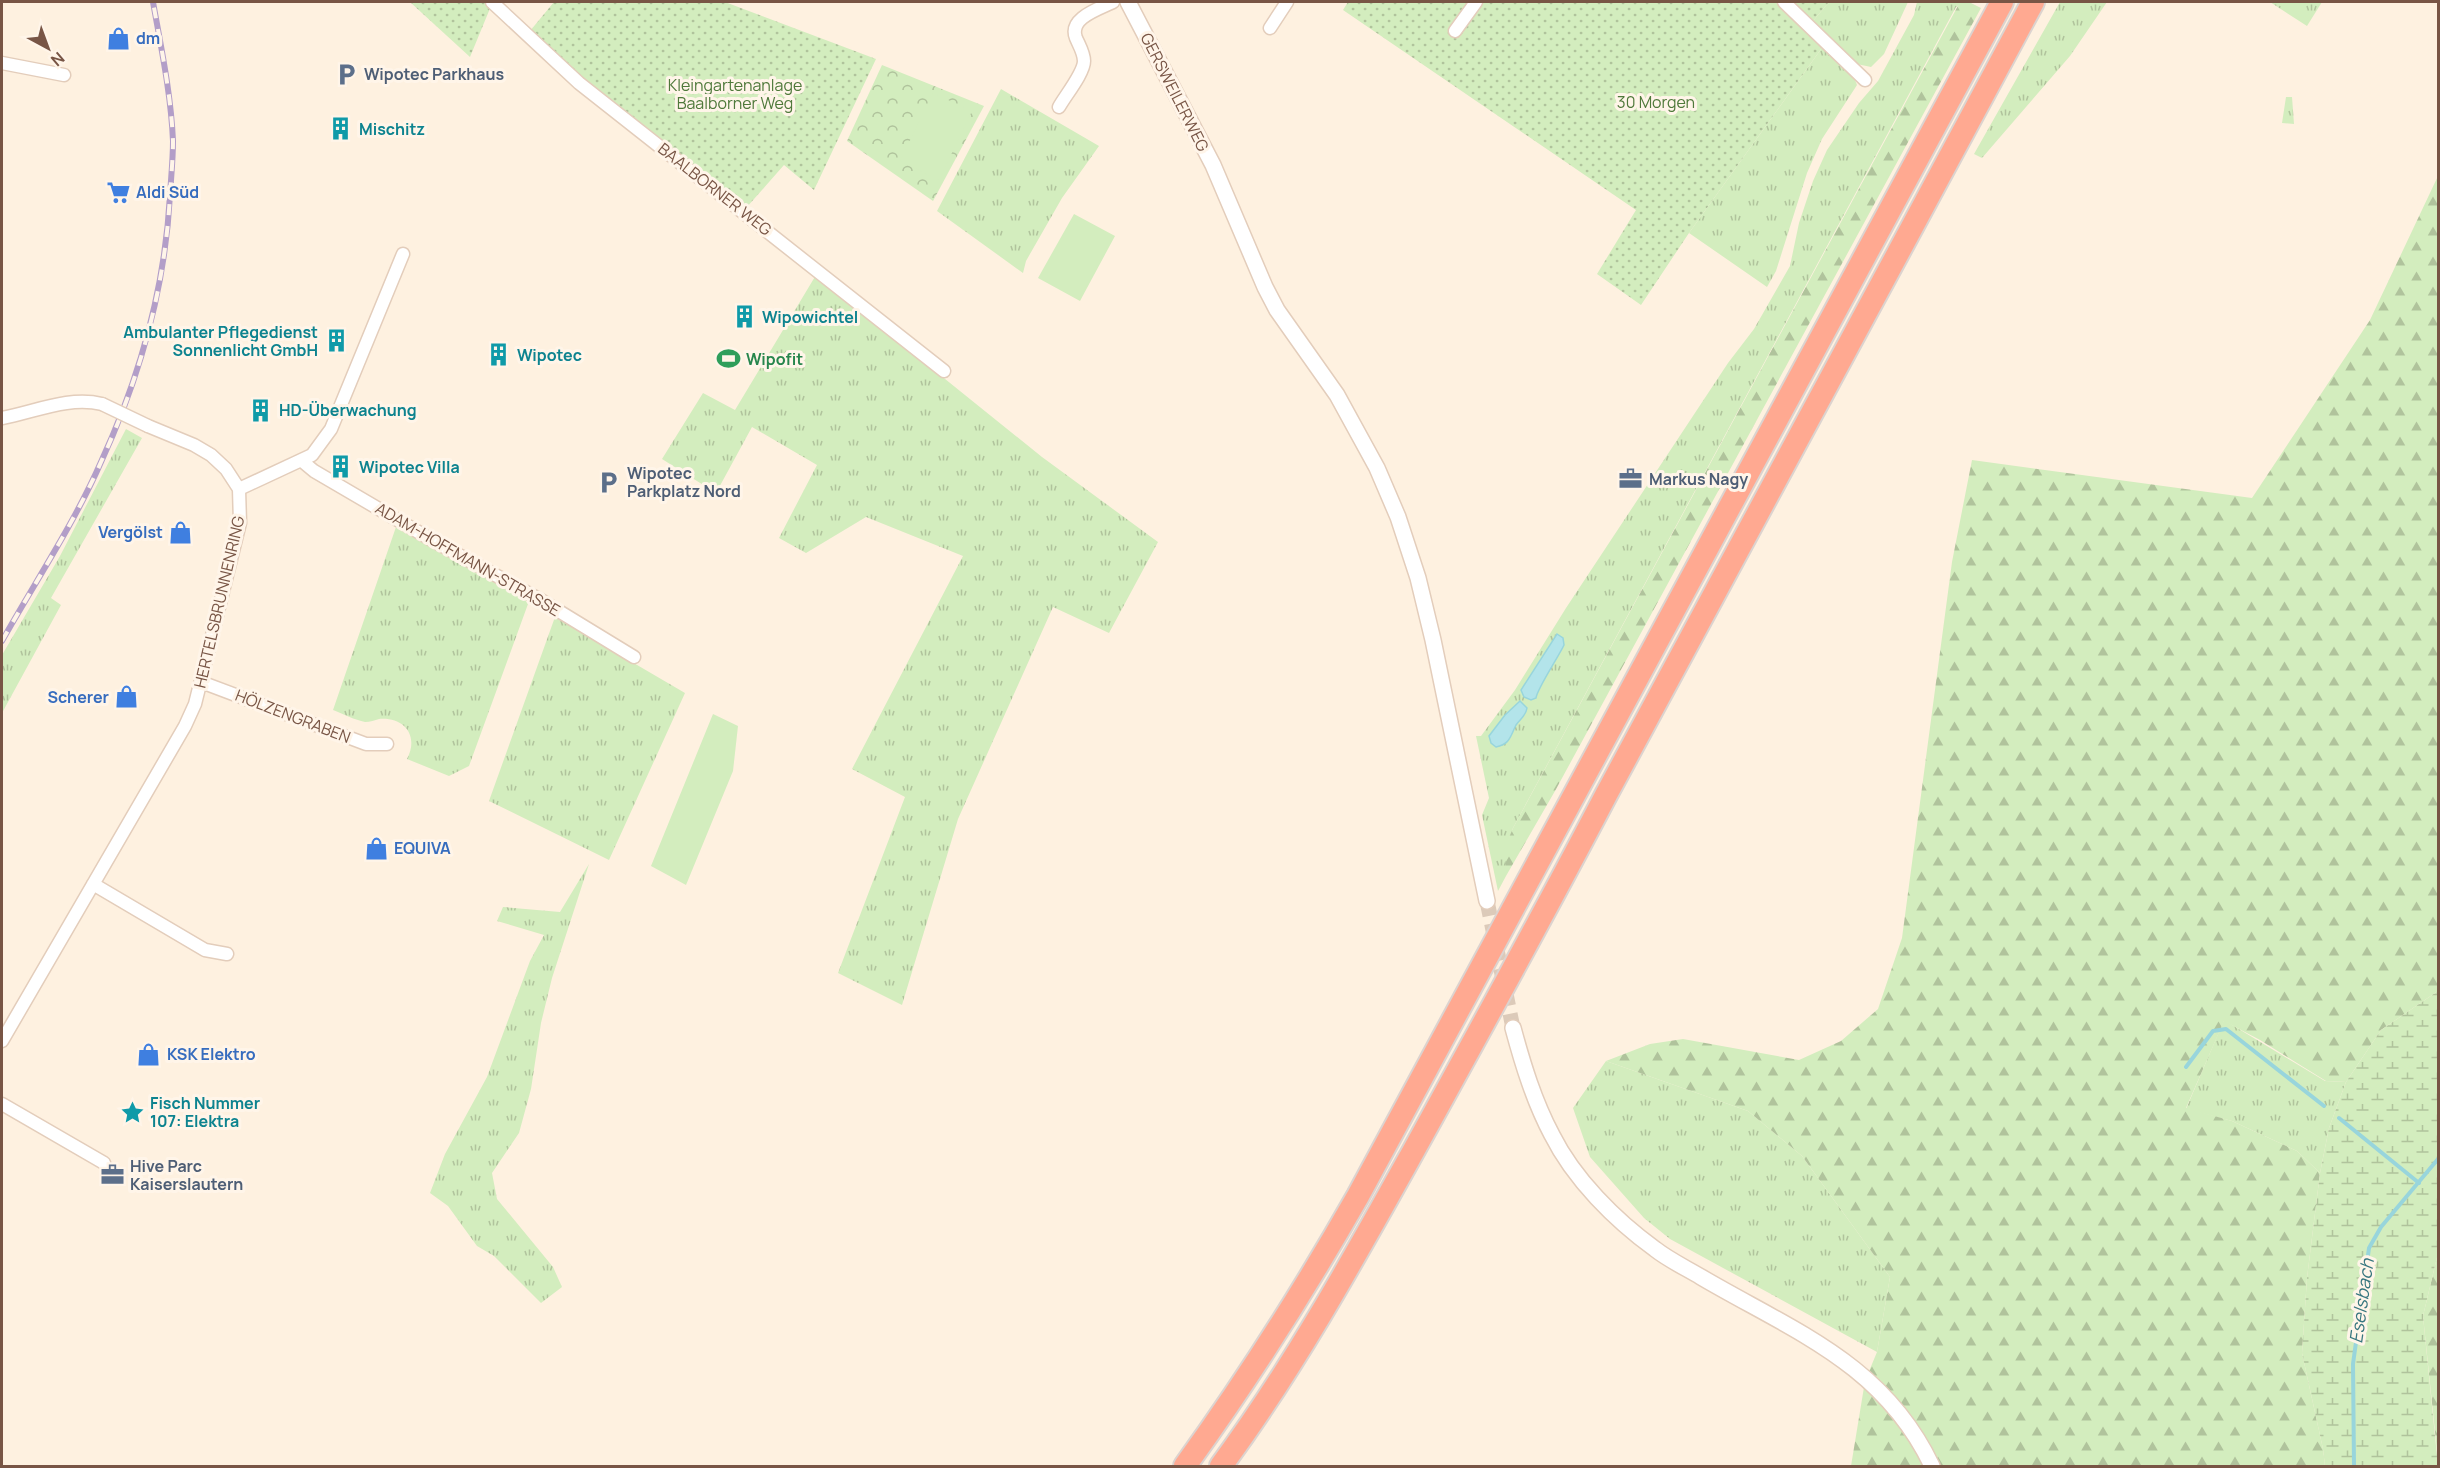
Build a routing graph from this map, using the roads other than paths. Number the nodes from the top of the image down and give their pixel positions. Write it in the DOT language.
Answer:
graph roads {
  1 [pos="492,2"];
  2 [pos="1113,2"];
  3 [pos="1128,2"];
  4 [pos="1287,2"];
  5 [pos="1476,2"];
  6 [pos="1784,2"];
  7 [pos="2002,2"];
  8 [pos="2033,2"];
  9 [pos="1270,28"];
  10 [pos="1455,31"];
  11 [pos="2,63"];
  12 [pos="64,75"];
  13 [pos="1865,80"];
  14 [pos="1059,106"];
  15 [pos="403,254"];
  16 [pos="944,371"];
  17 [pos="2,418"];
  18 [pos="302,461"];
  19 [pos="239,489"];
  20 [pos="634,657"];
  21 [pos="201,682"];
  22 [pos="387,744"];
  23 [pos="93,884"];
  24 [pos="1486,902"];
  25 [pos="227,954"];
  26 [pos="1513,1028"];
  27 [pos="2,1041"];
  28 [pos="2,1104"];
  29 [pos="104,1163"];
  30 [pos="1185,1467"];
  31 [pos="1221,1467"];
  32 [pos="1932,1467"];
  1 -- 16 [label="street, BAALBORNER WEG"];
  2 -- 14 [label="street"];
  3 -- 24 [label="street, GERSWEILERWEG"];
  4 -- 9 [label="street"];
  5 -- 10 [label="street"];
  6 -- 13 [label="street"];
  7 -- 30 [label="highway"];
  8 -- 31 [label="highway"];
  11 -- 12 [label="street"];
  15 -- 18 [label="street"];
  17 -- 19 [label="street, bridge"];
  18 -- 19 [label="street"];
  18 -- 20 [label="street, ADAM-HOFFMANN-STRASSE"];
  19 -- 21 [label="street, HERTELSBRUNNENRING"];
  21 -- 22 [label="street, HÖLZENGRABEN"];
  21 -- 23 [label="street, HERTELSBRUNNENRING"];
  23 -- 25 [label="street"];
  23 -- 27 [label="street, HERTELSBRUNNENRING"];
  26 -- 32 [label="street"];
  28 -- 29 [label="street"];
}
